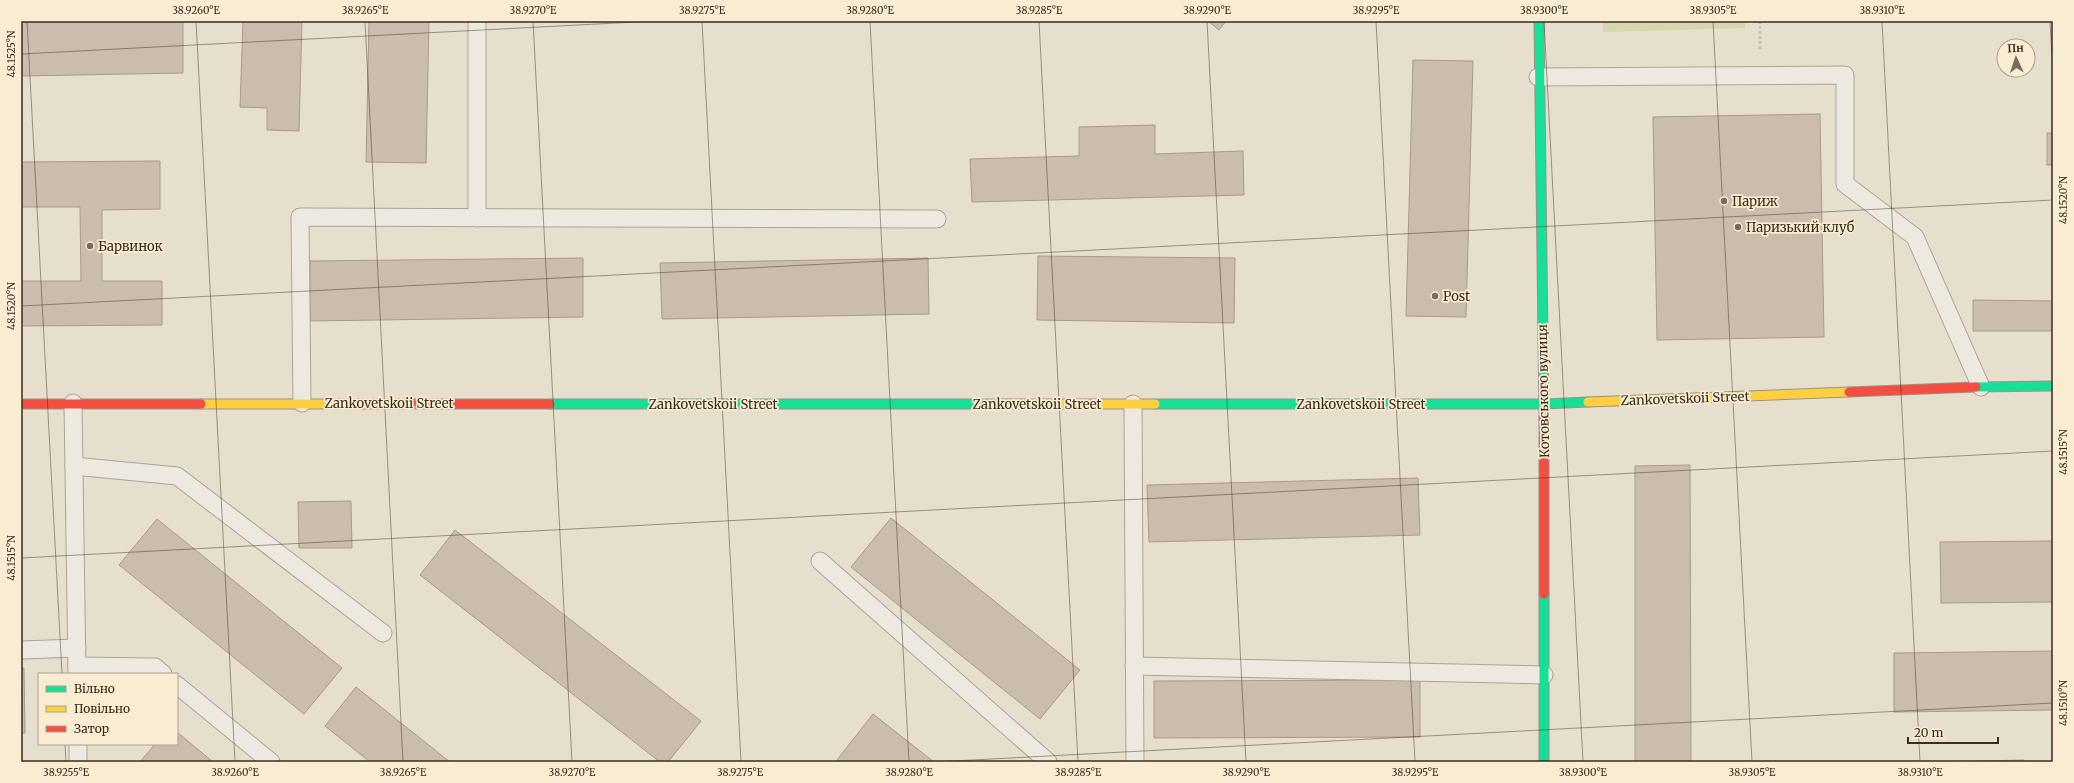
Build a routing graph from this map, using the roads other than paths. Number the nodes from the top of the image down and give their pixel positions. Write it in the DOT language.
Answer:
graph roads {
  1 [pos="477,21"];
  2 [pos="1539,21"];
  3 [pos="1538,78"];
  4 [pos="477,218"];
  5 [pos="936,219"];
  6 [pos="2053,386"];
  7 [pos="1981,387"];
  8 [pos="73,403"];
  9 [pos="302,403"];
  10 [pos="21,404"];
  11 [pos="1133,404"];
  12 [pos="1544,404"];
  13 [pos="74,466"];
  14 [pos="820,561"];
  15 [pos="383,633"];
  16 [pos="76,648"];
  17 [pos="21,650"];
  18 [pos="1134,666"];
  19 [pos="77,670"];
  20 [pos="162,673"];
  21 [pos="1544,675"];
  22 [pos="178,686"];
  23 [pos="78,745"];
  24 [pos="78,762"];
  25 [pos="271,762"];
  26 [pos="1048,762"];
  27 [pos="1135,762"];
  28 [pos="1544,762"];
  1 -- 4 [label="lane"];
  2 -- 3 [label="street, Котовського вулиця"];
  3 -- 7 [label="lane"];
  3 -- 12 [label="street, Котовського вулиця"];
  4 -- 5 [label="lane"];
  4 -- 9 [label="lane"];
  6 -- 7 [label="street, Zankovetskoii Street"];
  7 -- 12 [label="street, Zankovetskoii Street"];
  8 -- 9 [label="street, Zankovetskoii Street"];
  8 -- 10 [label="street, Zankovetskoii Street"];
  8 -- 13 [label="lane"];
  9 -- 11 [label="street, Zankovetskoii Street"];
  11 -- 12 [label="street, Zankovetskoii Street"];
  11 -- 18 [label="lane"];
  12 -- 21 [label="street, Котовського вулиця"];
  13 -- 15 [label="lane"];
  13 -- 16 [label="lane"];
  14 -- 26 [label="lane"];
  16 -- 17 [label="lane"];
  16 -- 19 [label="lane"];
  18 -- 21 [label="lane"];
  18 -- 27 [label="lane"];
  19 -- 20 [label="lane"];
  21 -- 28 [label="street, Котовського вулиця"];
  22 -- 25 [label="lane"];
  23 -- 24 [label="lane"];
}
